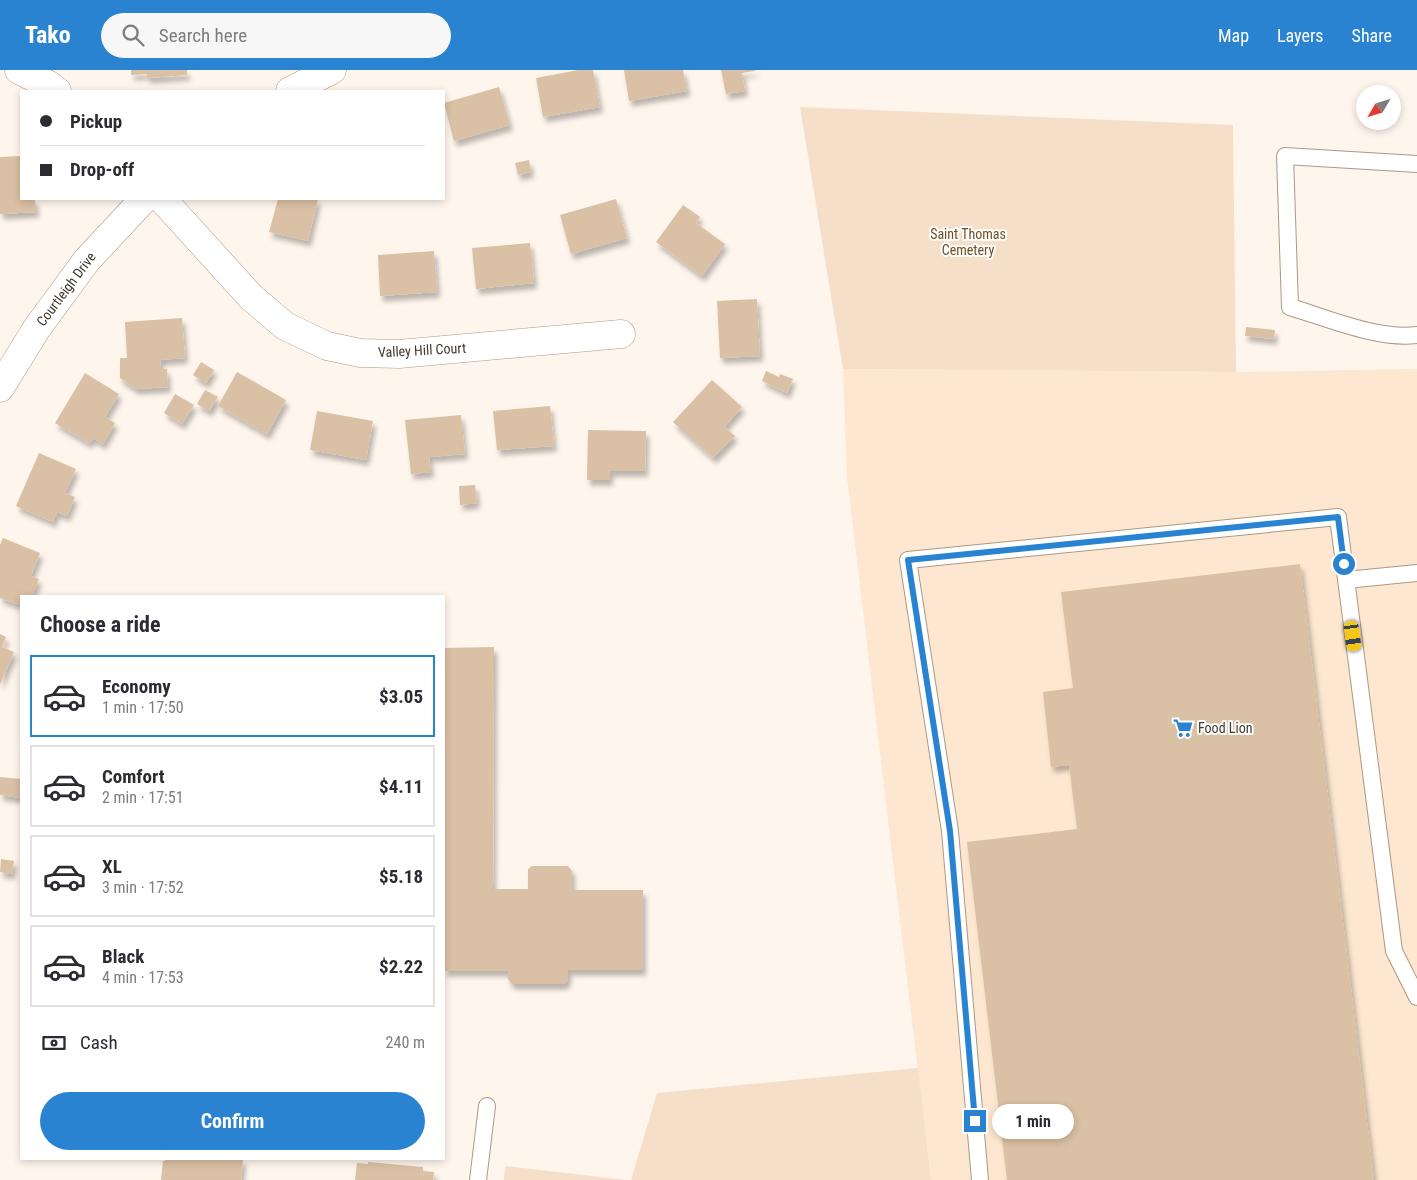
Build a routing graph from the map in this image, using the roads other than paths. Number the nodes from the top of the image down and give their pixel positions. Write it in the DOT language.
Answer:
graph roads {
  1 [pos="18,70"];
  2 [pos="332,70"];
  3 [pos="56,90"];
  4 [pos="292,90"];
  5 [pos="1417,164"];
  6 [pos="143,200"];
  7 [pos="163,200"];
  8 [pos="621,334"];
  9 [pos="1417,335"];
  10 [pos="0,388"];
  11 [pos="1417,573"];
  12 [pos="1346,580"];
  13 [pos="1417,997"];
  14 [pos="487,1106"];
  15 [pos="478,1180"];
  16 [pos="980,1180"];
  1 -- 3 [label="street"];
  2 -- 4 [label="street"];
  5 -- 9 [label="lane"];
  6 -- 10 [label="street, Courtleigh Drive"];
  7 -- 8 [label="street, Valley Hill Court"];
  11 -- 12 [label="lane"];
  12 -- 13 [label="lane"];
  12 -- 16 [label="lane"];
  14 -- 15 [label="lane"];
}
